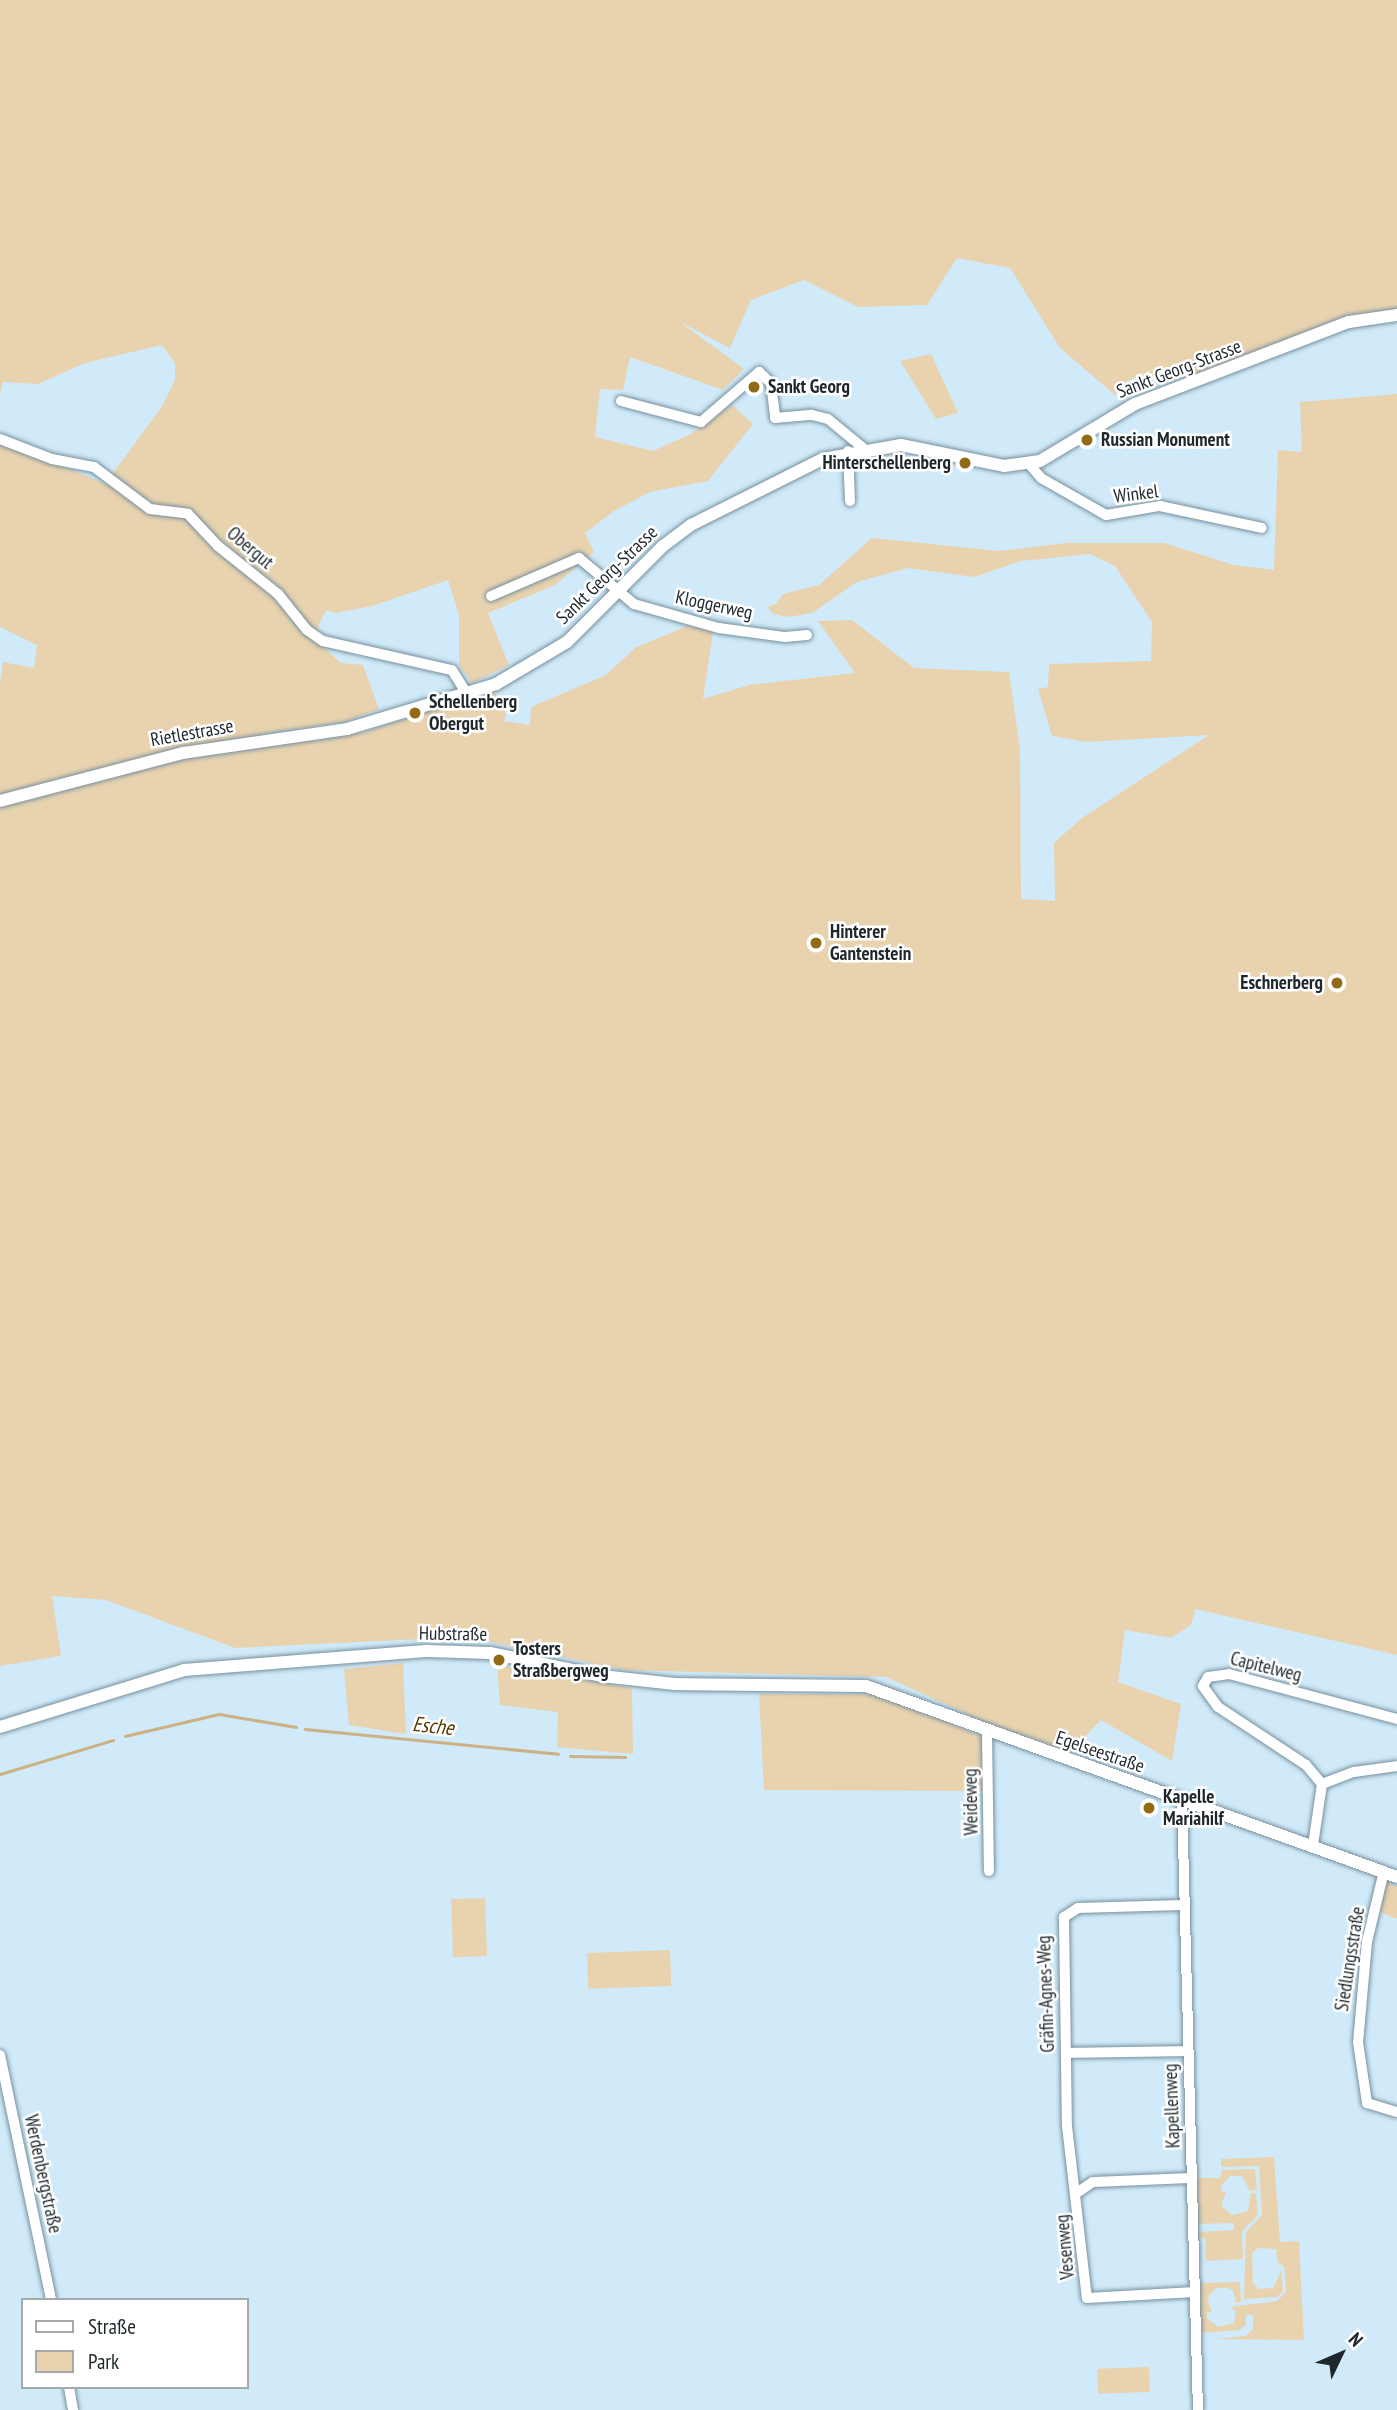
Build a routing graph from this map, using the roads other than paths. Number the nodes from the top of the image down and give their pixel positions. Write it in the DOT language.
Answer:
graph roads {
  1 [pos="1397,315"];
  2 [pos="621,401"];
  3 [pos="0,439"];
  4 [pos="863,448"];
  5 [pos="848,451"];
  6 [pos="1029,464"];
  7 [pos="850,501"];
  8 [pos="1262,528"];
  9 [pos="618,594"];
  10 [pos="491,596"];
  11 [pos="807,635"];
  12 [pos="467,694"];
  13 [pos="393,714"];
  14 [pos="0,801"];
  15 [pos="1397,1719"];
  16 [pos="0,1727"];
  17 [pos="988,1732"];
  18 [pos="1397,1766"];
  19 [pos="1322,1784"];
  20 [pos="1182,1801"];
  21 [pos="1313,1845"];
  22 [pos="989,1871"];
  23 [pos="1384,1871"];
  24 [pos="1397,1877"];
  25 [pos="1182,1905"];
  26 [pos="1187,2051"];
  27 [pos="1066,2053"];
  28 [pos="0,2055"];
  29 [pos="1397,2112"];
  30 [pos="1191,2178"];
  31 [pos="1078,2192"];
  32 [pos="1195,2292"];
  33 [pos="51,2298"];
  34 [pos="69,2389"];
  35 [pos="74,2410"];
  36 [pos="1198,2410"];
  1 -- 6 [label="street, Sankt Georg-Strasse"];
  2 -- 4 [label="street"];
  3 -- 12 [label="street, Obergut"];
  4 -- 5 [label="street, Sankt Georg-Strasse"];
  4 -- 6 [label="street, Sankt Georg-Strasse"];
  5 -- 7 [label="street"];
  5 -- 9 [label="street, Sankt Georg-Strasse"];
  6 -- 8 [label="street, Winkel"];
  9 -- 10 [label="street, Kloggerweg"];
  9 -- 11 [label="street, Kloggerweg"];
  9 -- 12 [label="street, Sankt Georg-Strasse"];
  12 -- 13 [label="street, Sankt Georg-Strasse"];
  13 -- 14 [label="street, Rietlestrasse"];
  15 -- 19 [label="street, Capitelweg"];
  16 -- 17 [label="street, Hubstraße"];
  17 -- 20 [label="street, Egelseestraße"];
  17 -- 22 [label="street, Weideweg"];
  18 -- 19 [label="street"];
  19 -- 21 [label="street"];
  20 -- 21 [label="street, Egelseestraße"];
  20 -- 25 [label="street, Kapellenweg"];
  21 -- 23 [label="street, Egelseestraße"];
  23 -- 24 [label="street, Egelseestraße"];
  23 -- 29 [label="street, Siedlungsstraße"];
  25 -- 26 [label="street, Kapellenweg"];
  25 -- 27 [label="street, Gräfin-Agnes-Weg"];
  26 -- 27 [label="street"];
  26 -- 30 [label="street, Kapellenweg"];
  27 -- 31 [label="street, Gräfin-Agnes-Weg"];
  28 -- 33 [label="street, Werdenbergstraße"];
  30 -- 31 [label="street"];
  30 -- 32 [label="street, Kapellenweg"];
  31 -- 32 [label="street, Vesenweg"];
  32 -- 36 [label="street, Kapellenweg"];
  34 -- 35 [label="street"];
}
